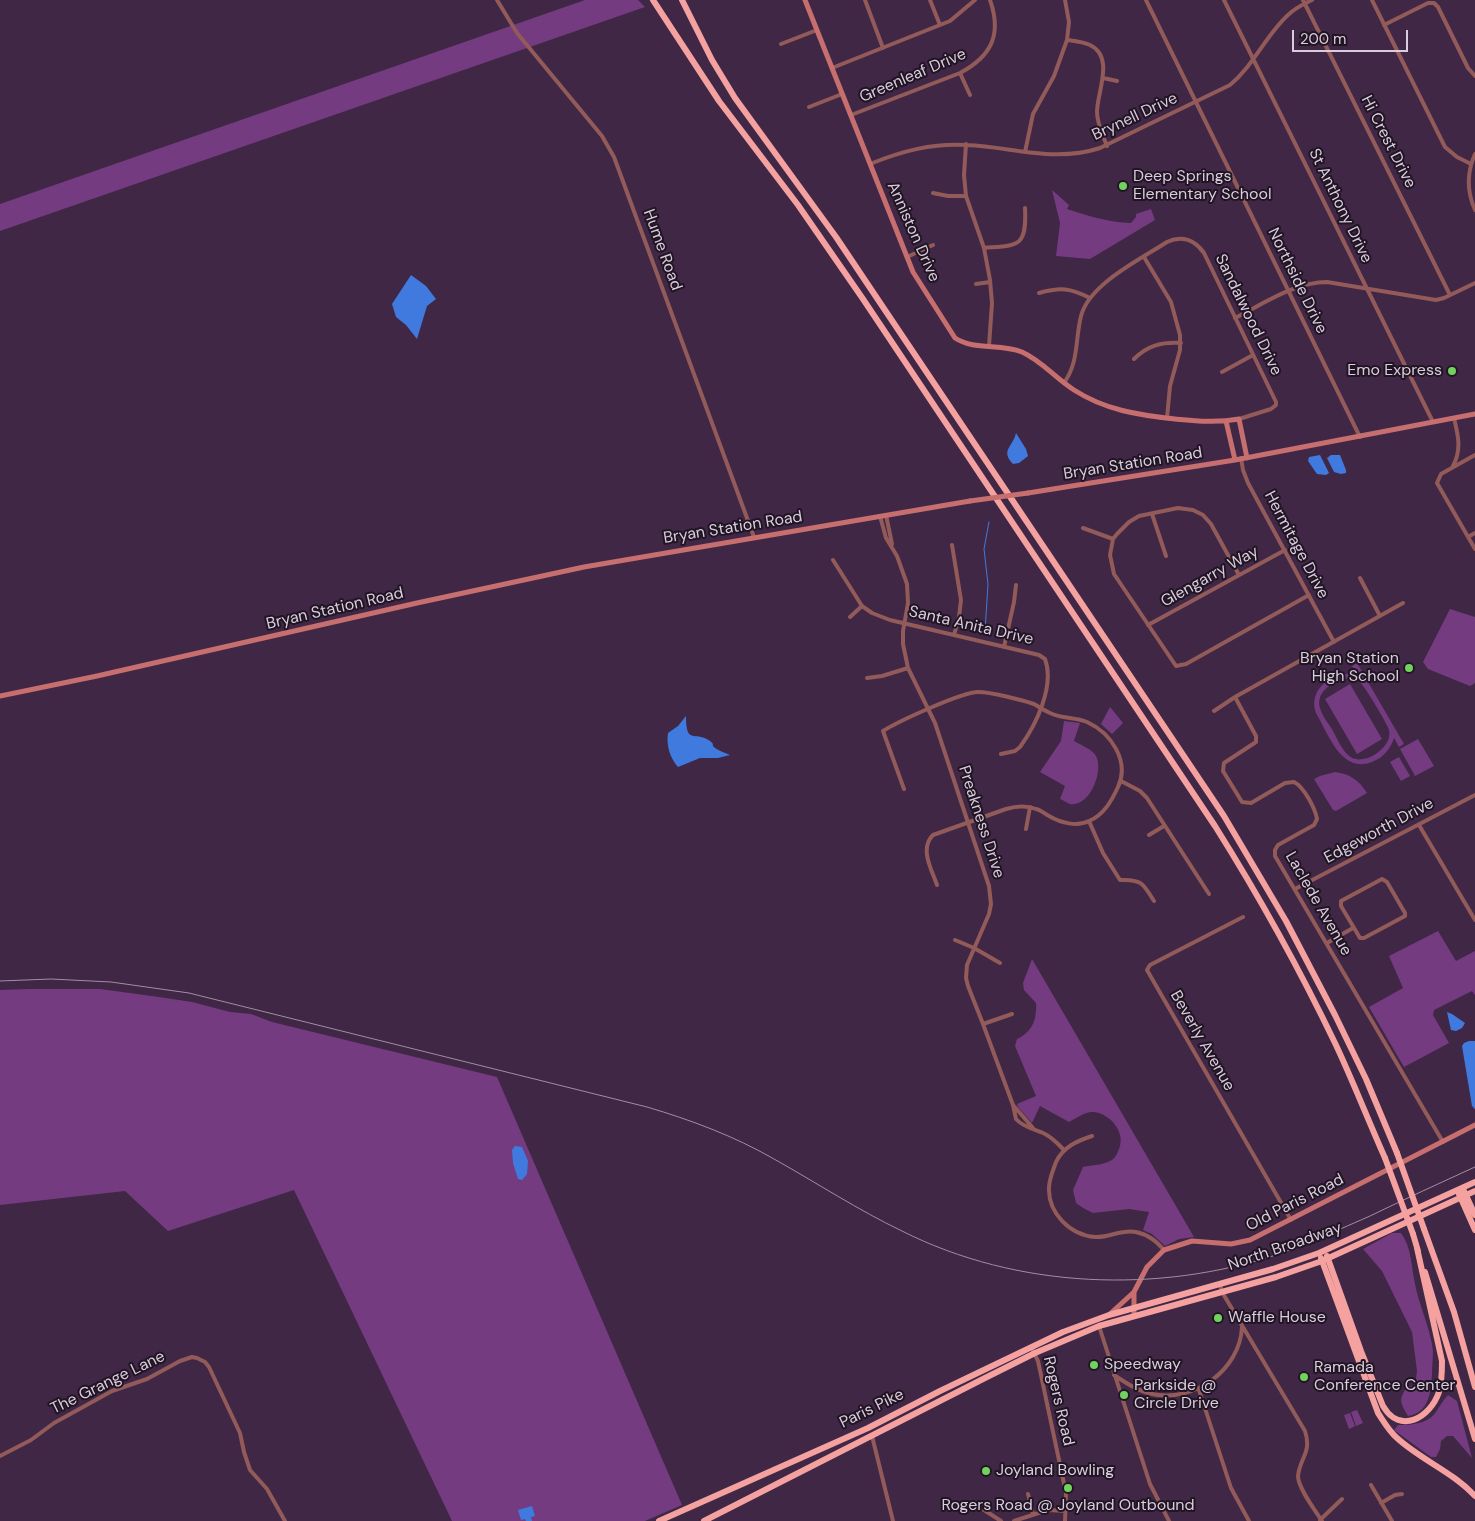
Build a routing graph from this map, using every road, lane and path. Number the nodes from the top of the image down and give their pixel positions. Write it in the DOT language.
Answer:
graph roads {
  1 [pos="497,0"];
  2 [pos="652,0"];
  3 [pos="682,0"];
  4 [pos="805,0"];
  5 [pos="865,0"];
  6 [pos="930,0"];
  7 [pos="975,0"];
  8 [pos="990,0"];
  9 [pos="1065,0"];
  10 [pos="1146,0"];
  11 [pos="1224,0"];
  12 [pos="1312,0"];
  13 [pos="1372,0"];
  14 [pos="1304,2"];
  15 [pos="1384,24"];
  16 [pos="940,26"];
  17 [pos="817,30"];
  18 [pos="1067,40"];
  19 [pos="781,44"];
  20 [pos="883,48"];
  21 [pos="1253,59"];
  22 [pos="832,68"];
  23 [pos="960,73"];
  24 [pos="1475,76"];
  25 [pos="1103,78"];
  26 [pos="1117,80"];
  27 [pos="842,94"];
  28 [pos="970,95"];
  29 [pos="1196,102"];
  30 [pos="809,107"];
  31 [pos="851,115"];
  32 [pos="966,144"];
  33 [pos="1107,146"];
  34 [pos="1025,152"];
  35 [pos="1475,154"];
  36 [pos="870,164"];
  37 [pos="1471,164"];
  38 [pos="933,193"];
  39 [pos="966,196"];
  40 [pos="1025,208"];
  41 [pos="1475,210"];
  42 [pos="933,245"];
  43 [pos="984,248"];
  44 [pos="907,257"];
  45 [pos="1144,257"];
  46 [pos="990,282"];
  47 [pos="1475,282"];
  48 [pos="976,284"];
  49 [pos="1366,288"];
  50 [pos="1288,291"];
  51 [pos="1039,293"];
  52 [pos="1450,294"];
  53 [pos="1090,298"];
  54 [pos="1236,318"];
  55 [pos="1180,343"];
  56 [pos="989,346"];
  57 [pos="1253,355"];
  58 [pos="1134,359"];
  59 [pos="1222,372"];
  60 [pos="1064,383"];
  61 [pos="1276,406"];
  62 [pos="1475,414"];
  63 [pos="1167,418"];
  64 [pos="1454,418"];
  65 [pos="1240,419"];
  66 [pos="1226,421"];
  67 [pos="1433,422"];
  68 [pos="1360,437"];
  69 [pos="1475,455"];
  70 [pos="1244,458"];
  71 [pos="1235,460"];
  72 [pos="1453,466"];
  73 [pos="1152,514"];
  74 [pos="883,515"];
  75 [pos="1082,528"];
  76 [pos="1475,533"];
  77 [pos="754,537"];
  78 [pos="1468,537"];
  79 [pos="1113,539"];
  80 [pos="952,545"];
  81 [pos="1475,549"];
  82 [pos="1285,550"];
  83 [pos="1166,556"];
  84 [pos="832,560"];
  85 [pos="1239,575"];
  86 [pos="1360,578"];
  87 [pos="1016,585"];
  88 [pos="1309,595"];
  89 [pos="1403,604"];
  90 [pos="862,606"];
  91 [pos="1380,616"];
  92 [pos="850,617"];
  93 [pos="905,622"];
  94 [pos="1148,625"];
  95 [pos="954,634"];
  96 [pos="1334,642"];
  97 [pos="1004,647"];
  98 [pos="908,668"];
  99 [pos="867,678"];
  100 [pos="0,696"];
  101 [pos="1235,696"];
  102 [pos="1040,708"];
  103 [pos="928,710"];
  104 [pos="1214,711"];
  105 [pos="1001,754"];
  106 [pos="1121,781"];
  107 [pos="904,789"];
  108 [pos="1475,795"];
  109 [pos="1030,807"];
  110 [pos="1090,821"];
  111 [pos="969,822"];
  112 [pos="1419,825"];
  113 [pos="1164,826"];
  114 [pos="1026,830"];
  115 [pos="1149,835"];
  116 [pos="937,885"];
  117 [pos="1295,889"];
  118 [pos="1208,894"];
  119 [pos="1154,901"];
  120 [pos="1243,917"];
  121 [pos="1475,920"];
  122 [pos="1353,928"];
  123 [pos="955,940"];
  124 [pos="1327,943"];
  125 [pos="974,948"];
  126 [pos="1000,963"];
  127 [pos="1012,1014"];
  128 [pos="984,1024"];
  129 [pos="1013,1105"];
  130 [pos="1475,1125"];
  131 [pos="1034,1128"];
  132 [pos="1092,1136"];
  133 [pos="1443,1142"];
  134 [pos="1064,1150"];
  135 [pos="1475,1182"];
  136 [pos="1460,1189"];
  137 [pos="1475,1191"];
  138 [pos="1463,1196"];
  139 [pos="1475,1215"];
  140 [pos="1291,1220"];
  141 [pos="1475,1230"];
  142 [pos="1417,1248"];
  143 [pos="1164,1250"];
  144 [pos="1322,1252"];
  145 [pos="1325,1259"];
  146 [pos="1220,1284"];
  147 [pos="1134,1292"];
  148 [pos="1222,1292"];
  149 [pos="1129,1298"];
  150 [pos="1145,1304"];
  151 [pos="1132,1308"];
  152 [pos="1109,1315"];
  153 [pos="1134,1315"];
  154 [pos="1098,1323"];
  155 [pos="1242,1326"];
  156 [pos="1031,1347"];
  157 [pos="1035,1354"];
  158 [pos="1471,1372"];
  159 [pos="1114,1375"];
  160 [pos="1475,1381"];
  161 [pos="1130,1385"];
  162 [pos="1475,1387"];
  163 [pos="1199,1390"];
  164 [pos="1121,1394"];
  165 [pos="868,1428"];
  166 [pos="872,1436"];
  167 [pos="1475,1438"];
  168 [pos="0,1456"];
  169 [pos="1370,1485"];
  170 [pos="1028,1494"];
  171 [pos="1402,1494"];
  172 [pos="1475,1496"];
  173 [pos="1342,1499"];
  174 [pos="1381,1503"];
  175 [pos="984,1510"];
  176 [pos="1066,1511"];
  177 [pos="1033,1514"];
  178 [pos="285,1521"];
  179 [pos="658,1521"];
  180 [pos="704,1521"];
  181 [pos="893,1521"];
  182 [pos="1001,1521"];
  183 [pos="1014,1521"];
  184 [pos="1065,1521"];
  185 [pos="1169,1521"];
  186 [pos="1249,1521"];
  187 [pos="1320,1521"];
  188 [pos="1392,1521"];
  1 -- 77 [label="street, Hume Road"];
  2 -- 142 [label="highway, bridge"];
  3 -- 158 [label="highway, bridge"];
  4 -- 17 [label="main road, Anniston Drive"];
  5 -- 20 [label="street"];
  6 -- 16 [label="street"];
  7 -- 16 [label="street"];
  8 -- 23 [label="street, Greenleaf Drive"];
  9 -- 18 [label="street"];
  10 -- 29 [label="street, Northside Drive"];
  11 -- 21 [label="street, St Anthony Drive"];
  12 -- 14 [label="street, Brynell Drive"];
  13 -- 15 [label="street"];
  14 -- 21 [label="street, Brynell Drive"];
  14 -- 52 [label="street, Hi Crest Drive"];
  15 -- 24 [label="street"];
  15 -- 37 [label="street"];
  16 -- 20 [label="street"];
  17 -- 19 [label="street"];
  17 -- 22 [label="main road, Anniston Drive"];
  18 -- 25 [label="street"];
  18 -- 34 [label="street"];
  20 -- 22 [label="street"];
  21 -- 29 [label="street, Brynell Drive"];
  21 -- 49 [label="street, St Anthony Drive"];
  22 -- 27 [label="main road, Anniston Drive"];
  23 -- 28 [label="street"];
  23 -- 31 [label="street, Greenleaf Drive"];
  25 -- 26 [label="street"];
  25 -- 33 [label="street"];
  27 -- 30 [label="street"];
  27 -- 31 [label="main road, Anniston Drive"];
  29 -- 33 [label="street, Brynell Drive"];
  29 -- 50 [label="street, Northside Drive"];
  31 -- 36 [label="main road, Anniston Drive"];
  32 -- 34 [label="street, Brynell Drive"];
  32 -- 36 [label="street, Brynell Drive"];
  32 -- 39 [label="street"];
  33 -- 34 [label="street, Brynell Drive"];
  35 -- 37 [label="street"];
  36 -- 44 [label="main road, Anniston Drive"];
  37 -- 41 [label="street"];
  38 -- 39 [label="street"];
  39 -- 43 [label="street"];
  40 -- 43 [label="street"];
  42 -- 44 [label="street"];
  43 -- 46 [label="street"];
  44 -- 56 [label="main road, Anniston Drive"];
  45 -- 53 [label="street, Sandalwood Drive"];
  45 -- 54 [label="street, Sandalwood Drive"];
  45 -- 55 [label="street"];
  46 -- 48 [label="street"];
  46 -- 56 [label="street"];
  47 -- 52 [label="street"];
  49 -- 50 [label="street"];
  49 -- 52 [label="street"];
  49 -- 67 [label="street, St Anthony Drive"];
  50 -- 54 [label="street"];
  50 -- 68 [label="street, Northside Drive"];
  51 -- 53 [label="street"];
  53 -- 60 [label="street, Sandalwood Drive"];
  54 -- 57 [label="street, Sandalwood Drive"];
  55 -- 58 [label="street"];
  55 -- 63 [label="street"];
  56 -- 60 [label="main road, Anniston Drive"];
  57 -- 59 [label="street"];
  57 -- 61 [label="street, Sandalwood Drive"];
  60 -- 63 [label="main road, Anniston Drive"];
  61 -- 65 [label="street, Anniston Drive"];
  62 -- 64 [label="main road, Bryan Station Road"];
  63 -- 66 [label="main road, Anniston Drive"];
  64 -- 67 [label="main road, Bryan Station Road"];
  64 -- 72 [label="street"];
  65 -- 66 [label="main road, Anniston Drive"];
  65 -- 70 [label="main road"];
  66 -- 71 [label="main road"];
  67 -- 68 [label="main road, Bryan Station Road"];
  68 -- 70 [label="main road, Bryan Station Road"];
  69 -- 72 [label="street"];
  70 -- 71 [label="main road, Bryan Station Road"];
  70 -- 82 [label="street, Hermitage Drive"];
  71 -- 74 [label="main road, Bryan Station Road, bridge"];
  72 -- 78 [label="street"];
  73 -- 79 [label="street"];
  73 -- 83 [label="street"];
  73 -- 85 [label="street"];
  74 -- 77 [label="main road, Bryan Station Road"];
  74 -- 93 [label="street, Preakness Drive"];
  75 -- 79 [label="street"];
  76 -- 78 [label="street"];
  77 -- 100 [label="main road, Bryan Station Road"];
  78 -- 81 [label="street"];
  79 -- 94 [label="street"];
  80 -- 95 [label="street"];
  82 -- 85 [label="street, Glengarry Way"];
  82 -- 88 [label="street, Hermitage Drive"];
  84 -- 90 [label="street, Santa Anita Drive"];
  85 -- 94 [label="street, Glengarry Way"];
  86 -- 91 [label="street"];
  87 -- 97 [label="street"];
  88 -- 94 [label="street"];
  88 -- 96 [label="street, Hermitage Drive"];
  89 -- 91 [label="street"];
  90 -- 92 [label="street"];
  90 -- 93 [label="street, Santa Anita Drive"];
  91 -- 96 [label="street"];
  93 -- 95 [label="street, Santa Anita Drive"];
  93 -- 98 [label="street, Preakness Drive"];
  95 -- 97 [label="street, Santa Anita Drive"];
  96 -- 101 [label="street"];
  97 -- 102 [label="street, Santa Anita Drive"];
  98 -- 99 [label="street"];
  98 -- 103 [label="street, Preakness Drive"];
  101 -- 104 [label="street"];
  101 -- 117 [label="street, Laclede Avenue"];
  102 -- 103 [label="street"];
  102 -- 105 [label="street, Santa Anita Drive"];
  102 -- 106 [label="street"];
  103 -- 107 [label="street"];
  103 -- 111 [label="street, Preakness Drive"];
  106 -- 110 [label="street"];
  106 -- 113 [label="street"];
  108 -- 112 [label="street, Edgeworth Drive"];
  109 -- 110 [label="street"];
  109 -- 111 [label="street"];
  109 -- 114 [label="street"];
  110 -- 119 [label="street"];
  111 -- 116 [label="street"];
  111 -- 125 [label="street, Preakness Drive"];
  112 -- 117 [label="street, Edgeworth Drive"];
  112 -- 121 [label="street"];
  113 -- 115 [label="street"];
  113 -- 118 [label="street"];
  117 -- 124 [label="street, Laclede Avenue"];
  120 -- 140 [label="street, Beverly Avenue"];
  122 -- 122 [label="street"];
  122 -- 124 [label="street"];
  123 -- 125 [label="street"];
  124 -- 133 [label="street, Laclede Avenue"];
  125 -- 126 [label="street"];
  125 -- 128 [label="street, Preakness Drive"];
  127 -- 128 [label="street"];
  128 -- 129 [label="street, Preakness Drive"];
  129 -- 131 [label="street, Preakness Drive"];
  129 -- 131 [label="street, Preakness Drive"];
  130 -- 133 [label="main road, Old Paris Road"];
  131 -- 134 [label="street, Preakness Drive"];
  132 -- 134 [label="street"];
  133 -- 140 [label="main road, Old Paris Road"];
  134 -- 143 [label="street"];
  135 -- 136 [label="highway, North Broadway"];
  136 -- 138 [label="highway"];
  136 -- 144 [label="highway, North Broadway"];
  137 -- 138 [label="highway, North Broadway"];
  138 -- 139 [label="highway"];
  138 -- 141 [label="highway"];
  138 -- 145 [label="highway, North Broadway"];
  140 -- 143 [label="main road, Old Paris Road"];
  142 -- 145 [label="highway"];
  142 -- 167 [label="highway"];
  143 -- 147 [label="main road, Old Paris Road"];
  144 -- 145 [label="highway"];
  144 -- 146 [label="highway, North Broadway"];
  145 -- 148 [label="highway, North Broadway"];
  145 -- 172 [label="highway"];
  146 -- 148 [label="street"];
  146 -- 150 [label="highway, North Broadway"];
  147 -- 149 [label="main road, Old Paris Road"];
  147 -- 150 [label="main road"];
  147 -- 151 [label="main road"];
  148 -- 153 [label="highway, North Broadway"];
  148 -- 155 [label="street"];
  149 -- 151 [label="main road"];
  149 -- 152 [label="main road, Old Paris Road"];
  150 -- 151 [label="highway, North Broadway"];
  151 -- 152 [label="highway, North Broadway"];
  151 -- 153 [label="main road"];
  152 -- 154 [label="highway, North Broadway"];
  153 -- 154 [label="highway, Paris Pike"];
  154 -- 156 [label="highway, Paris Pike"];
  154 -- 157 [label="highway, Paris Pike"];
  154 -- 159 [label="street"];
  155 -- 163 [label="street"];
  155 -- 187 [label="street"];
  156 -- 157 [label="street, Rogers Road"];
  156 -- 165 [label="highway, Paris Pike"];
  157 -- 166 [label="highway, Paris Pike"];
  157 -- 176 [label="street, Rogers Road"];
  158 -- 160 [label="highway"];
  158 -- 162 [label="highway"];
  159 -- 161 [label="street"];
  159 -- 164 [label="street"];
  161 -- 163 [label="street"];
  161 -- 164 [label="street"];
  163 -- 186 [label="street"];
  164 -- 185 [label="street"];
  165 -- 166 [label="highway"];
  165 -- 179 [label="highway, Paris Pike"];
  166 -- 180 [label="highway, Paris Pike"];
  166 -- 181 [label="street"];
  168 -- 178 [label="street, The Grange Lane"];
  169 -- 174 [label="street"];
  170 -- 177 [label="street"];
  171 -- 174 [label="street"];
  173 -- 187 [label="street"];
  174 -- 188 [label="street"];
  175 -- 182 [label="street"];
  176 -- 177 [label="street"];
  176 -- 184 [label="street, Rogers Road"];
  177 -- 183 [label="street"];
}
